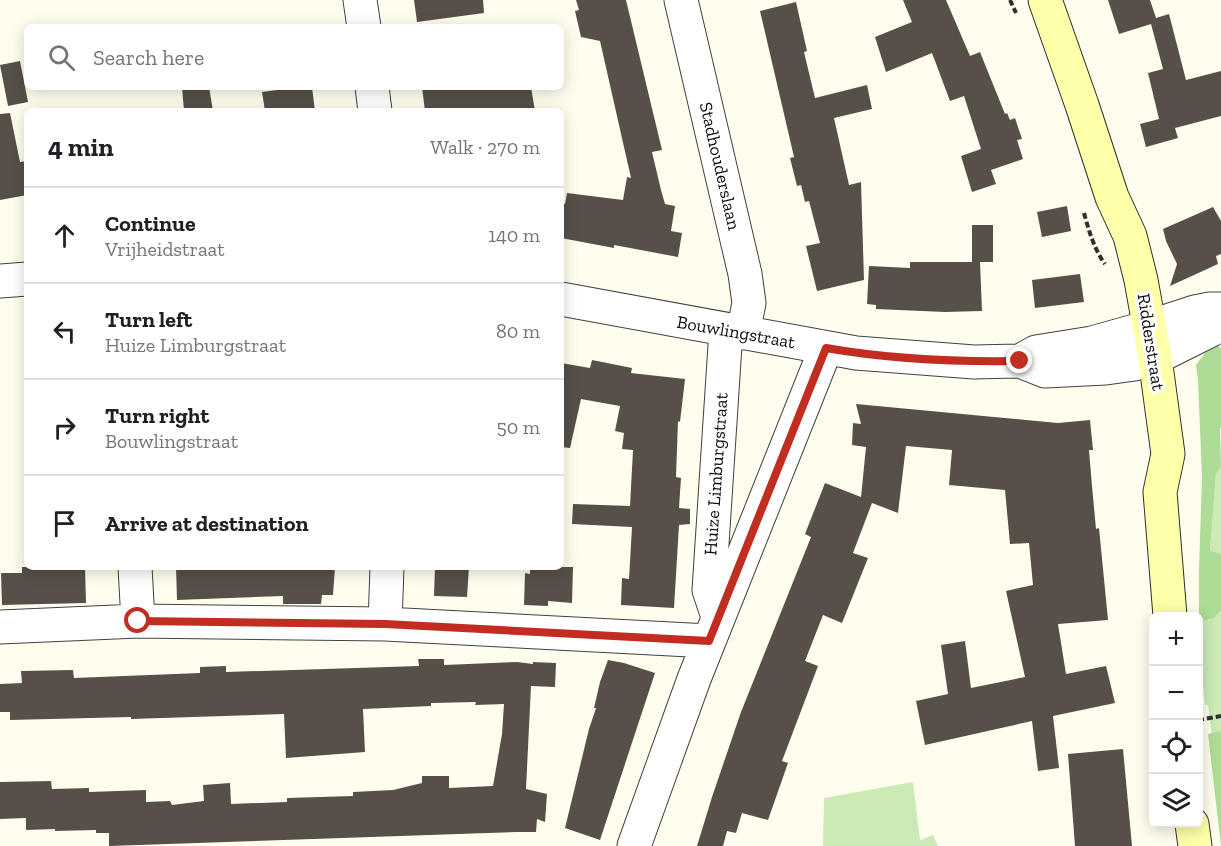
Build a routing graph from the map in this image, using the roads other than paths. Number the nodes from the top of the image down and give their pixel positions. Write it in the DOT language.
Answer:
graph roads {
  1 [pos="360,0"];
  2 [pos="681,0"];
  3 [pos="1045,0"];
  4 [pos="364,24"];
  5 [pos="372,90"];
  6 [pos="375,108"];
  7 [pos="24,279"];
  8 [pos="0,281"];
  9 [pos="564,300"];
  10 [pos="1221,309"];
  11 [pos="1221,321"];
  12 [pos="734,331"];
  13 [pos="1142,345"];
  14 [pos="826,348"];
  15 [pos="135,570"];
  16 [pos="387,570"];
  17 [pos="1170,612"];
  18 [pos="138,621"];
  19 [pos="385,624"];
  20 [pos="0,627"];
  21 [pos="714,629"];
  22 [pos="1193,828"];
  23 [pos="634,846"];
  24 [pos="1195,846"];
  1 -- 4 [label="street"];
  2 -- 12 [label="street, Stadhouderslaan"];
  3 -- 13 [label="street, Ridderstraat"];
  5 -- 6 [label="street"];
  7 -- 8 [label="street"];
  9 -- 12 [label="street, Bouwlingstraat"];
  10 -- 13 [label="street, Bouwlingstraat"];
  11 -- 13 [label="street, Bouwlingstraat"];
  12 -- 14 [label="street, Bouwlingstraat"];
  12 -- 21 [label="street, Huize Limburgstraat"];
  13 -- 14 [label="street, Bouwlingstraat"];
  13 -- 17 [label="street, Ridderstraat"];
  14 -- 21 [label="street, Huize Limburgstraat"];
  15 -- 18 [label="street"];
  16 -- 19 [label="street"];
  18 -- 19 [label="street"];
  18 -- 20 [label="street"];
  19 -- 21 [label="street"];
  21 -- 23 [label="street, Huize Limburgstraat"];
  22 -- 24 [label="street"];
}
